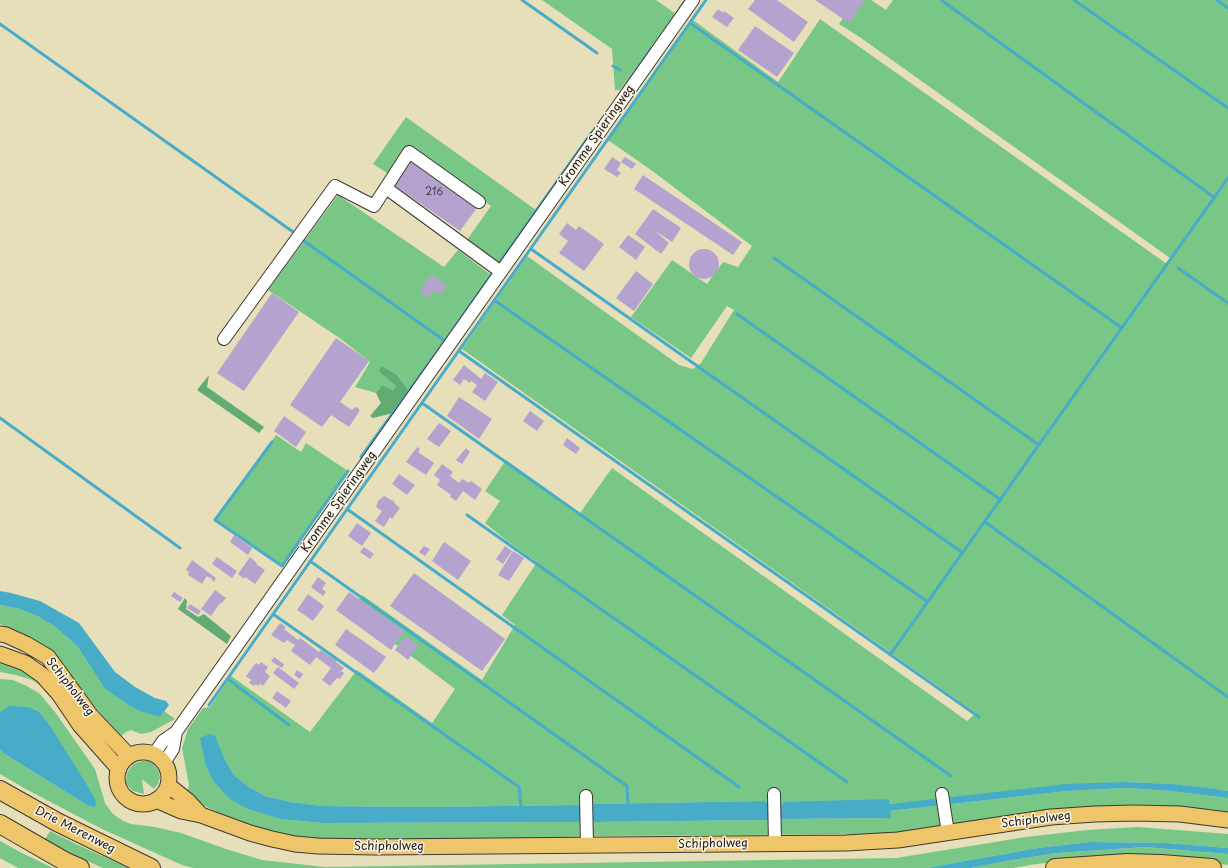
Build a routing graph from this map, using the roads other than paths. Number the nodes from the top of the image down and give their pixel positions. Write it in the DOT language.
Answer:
graph roads {
  1 [pos="693,0"];
  2 [pos="386,188"];
  3 [pos="479,202"];
  4 [pos="501,272"];
  5 [pos="224,339"];
  6 [pos="0,634"];
  7 [pos="0,654"];
  8 [pos="129,756"];
  9 [pos="159,758"];
  10 [pos="119,769"];
  11 [pos="168,785"];
  12 [pos="0,790"];
  13 [pos="774,794"];
  14 [pos="943,799"];
  15 [pos="156,800"];
  16 [pos="587,808"];
  17 [pos="201,815"];
  18 [pos="1228,820"];
  19 [pos="0,824"];
  20 [pos="948,832"];
  21 [pos="775,843"];
  22 [pos="587,845"];
  23 [pos="80,868"];
  24 [pos="151,868"];
  25 [pos="1055,868"];
  26 [pos="1212,868"];
  1 -- 4 [label="street, Kromme Spieringweg"];
  2 -- 3 [label="street"];
  2 -- 4 [label="street"];
  2 -- 5 [label="street"];
  4 -- 9 [label="street, Kromme Spieringweg"];
  6 -- 8 [label="main road, Schipholweg"];
  7 -- 10 [label="main road, Schipholweg"];
  8 -- 9 [label="main road"];
  8 -- 10 [label="main road"];
  9 -- 11 [label="main road"];
  10 -- 15 [label="main road"];
  11 -- 15 [label="main road"];
  11 -- 17 [label="main road, Schipholweg"];
  12 -- 24 [label="highway, Drie Merenweg"];
  13 -- 21 [label="street"];
  14 -- 20 [label="street"];
  15 -- 17 [label="main road, Schipholweg"];
  16 -- 22 [label="street"];
  17 -- 22 [label="main road, Schipholweg"];
  18 -- 20 [label="main road, Schipholweg"];
  19 -- 23 [label="highway"];
  20 -- 21 [label="main road, Schipholweg"];
  21 -- 22 [label="main road, Schipholweg"];
  25 -- 26 [label="highway"];
}
